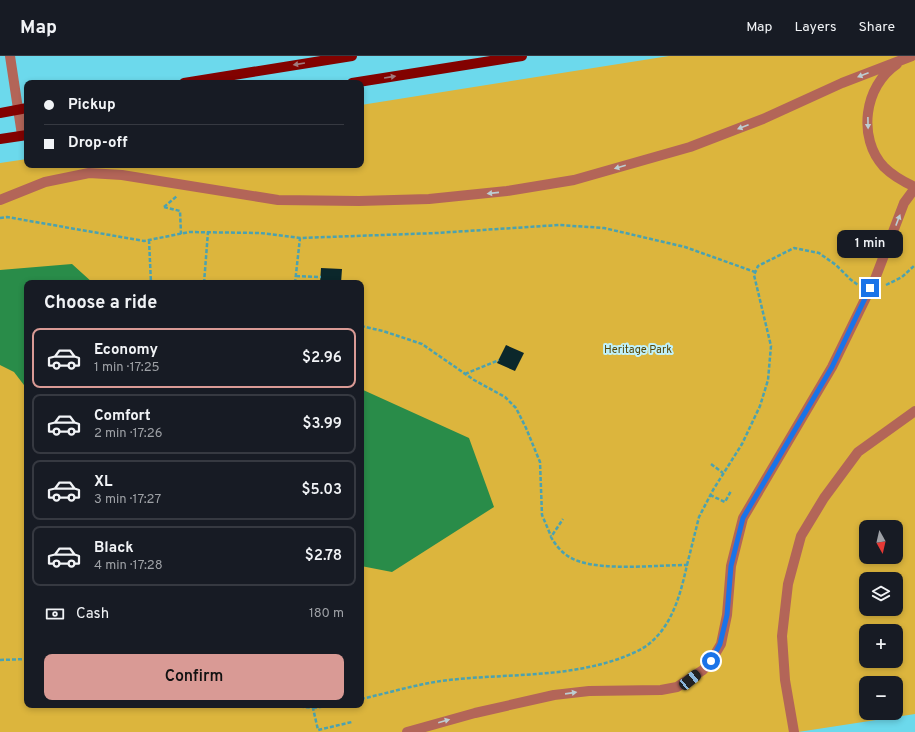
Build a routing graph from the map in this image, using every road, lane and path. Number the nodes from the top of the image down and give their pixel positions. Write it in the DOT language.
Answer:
graph roads {
  1 [pos="10,56"];
  2 [pos="352,56"];
  3 [pos="522,56"];
  4 [pos="913,56"];
  5 [pos="203,80"];
  6 [pos="364,81"];
  7 [pos="23,109"];
  8 [pos="0,113"];
  9 [pos="24,122"];
  10 [pos="24,135"];
  11 [pos="0,139"];
  12 [pos="915,188"];
  13 [pos="0,200"];
  14 [pos="164,207"];
  15 [pos="0,218"];
  16 [pos="208,232"];
  17 [pos="180,234"];
  18 [pos="300,238"];
  19 [pos="149,240"];
  20 [pos="915,265"];
  21 [pos="755,272"];
  22 [pos="296,276"];
  23 [pos="321,277"];
  24 [pos="151,280"];
  25 [pos="204,280"];
  26 [pos="295,280"];
  27 [pos="885,285"];
  28 [pos="862,287"];
  29 [pos="364,327"];
  30 [pos="499,360"];
  31 [pos="465,374"];
  32 [pos="915,411"];
  33 [pos="712,464"];
  34 [pos="724,473"];
  35 [pos="731,490"];
  36 [pos="710,495"];
  37 [pos="563,519"];
  38 [pos="551,537"];
  39 [pos="687,565"];
  40 [pos="24,659"];
  41 [pos="0,660"];
  42 [pos="364,698"];
  43 [pos="314,708"];
  44 [pos="352,722"];
  45 [pos="407,732"];
  46 [pos="794,732"];
  1 -- 7 [label="street"];
  2 -- 5 [label="main road, one-way"];
  6 -- 3 [label="main road, one-way"];
  4 -- 12 [label="street, one-way"];
  4 -- 13 [label="street, one-way"];
  7 -- 8 [label="main road"];
  7 -- 9 [label="street"];
  10 -- 11 [label="main road"];
  45 -- 12 [label="street, one-way"];
  14 -- 17 [label="path"];
  15 -- 19 [label="path"];
  16 -- 17 [label="path"];
  16 -- 18 [label="path"];
  16 -- 25 [label="path"];
  17 -- 19 [label="path"];
  18 -- 21 [label="path"];
  18 -- 22 [label="path"];
  19 -- 24 [label="path"];
  20 -- 27 [label="path"];
  21 -- 28 [label="path"];
  21 -- 34 [label="path"];
  22 -- 23 [label="path"];
  22 -- 26 [label="path"];
  29 -- 31 [label="path"];
  30 -- 31 [label="path"];
  31 -- 38 [label="path"];
  32 -- 46 [label="street"];
  33 -- 34 [label="path"];
  34 -- 36 [label="path"];
  35 -- 36 [label="path"];
  36 -- 39 [label="path"];
  37 -- 38 [label="path"];
  38 -- 39 [label="path"];
  39 -- 42 [label="path"];
  40 -- 41 [label="path"];
  43 -- 44 [label="path"];
}
